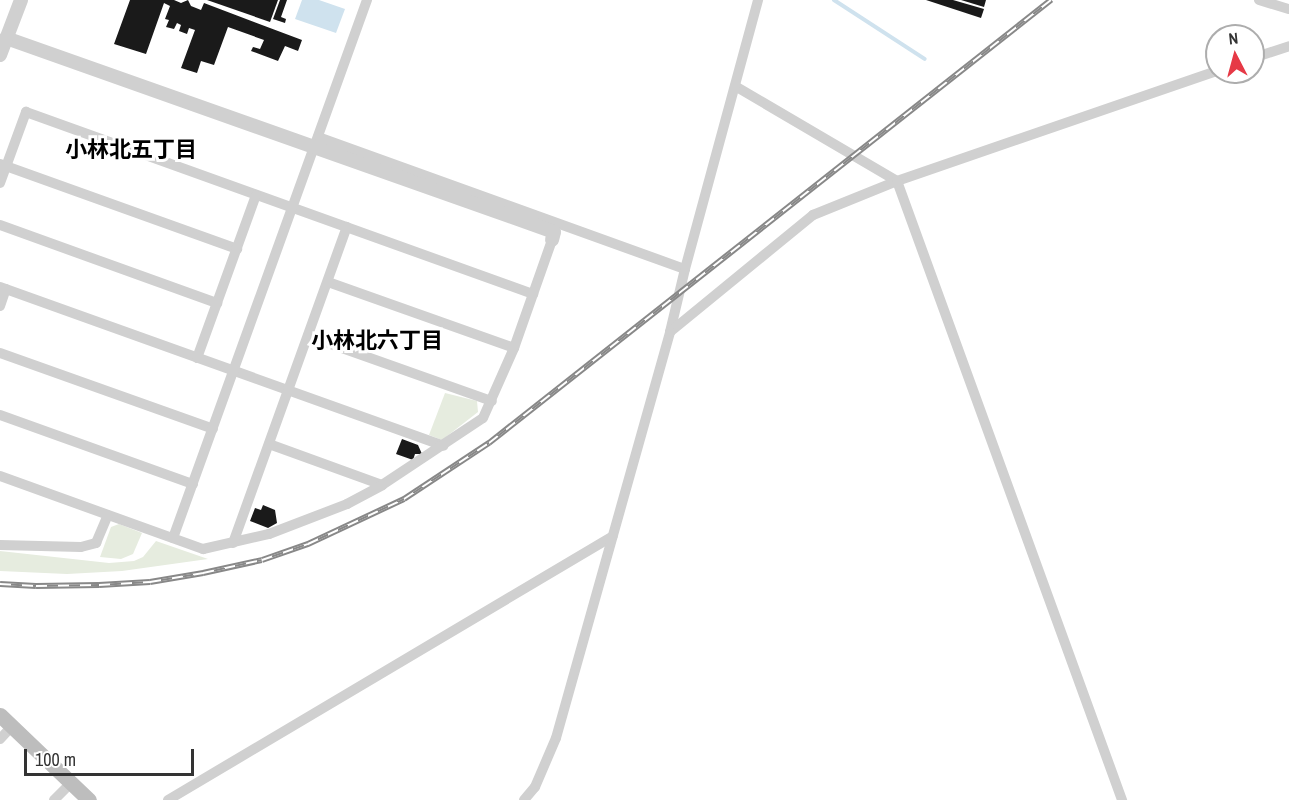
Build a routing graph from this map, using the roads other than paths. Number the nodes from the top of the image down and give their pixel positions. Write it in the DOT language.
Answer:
graph roads {
  1 [pos="21,0"];
  2 [pos="367,0"];
  3 [pos="758,0"];
  4 [pos="1259,0"];
  5 [pos="1289,9"];
  6 [pos="5,31"];
  7 [pos="1289,46"];
  8 [pos="1265,54"];
  9 [pos="0,55"];
  10 [pos="1205,75"];
  11 [pos="735,86"];
  12 [pos="316,142"];
  13 [pos="3,165"];
  14 [pos="897,181"];
  15 [pos="0,183"];
  16 [pos="256,195"];
  17 [pos="292,208"];
  18 [pos="0,225"];
  19 [pos="348,227"];
  20 [pos="552,240"];
  21 [pos="237,249"];
  22 [pos="685,269"];
  23 [pos="328,282"];
  24 [pos="3,288"];
  25 [pos="533,294"];
  26 [pos="217,303"];
  27 [pos="0,306"];
  28 [pos="670,332"];
  29 [pos="308,336"];
  30 [pos="514,348"];
  31 [pos="0,353"];
  32 [pos="197,358"];
  33 [pos="234,371"];
  34 [pos="289,390"];
  35 [pos="492,401"];
  36 [pos="0,415"];
  37 [pos="213,429"];
  38 [pos="269,444"];
  39 [pos="443,446"];
  40 [pos="0,477"];
  41 [pos="193,484"];
  42 [pos="382,485"];
  43 [pos="108,515"];
  44 [pos="613,536"];
  45 [pos="173,538"];
  46 [pos="234,543"];
  47 [pos="0,545"];
  48 [pos="0,715"];
  49 [pos="12,726"];
  50 [pos="0,739"];
  51 [pos="71,783"];
  52 [pos="54,800"];
  53 [pos="89,800"];
  54 [pos="168,800"];
  55 [pos="524,800"];
  56 [pos="1122,800"];
  1 -- 6 [label="street"];
  2 -- 12 [label="street"];
  3 -- 11 [label="street"];
  4 -- 5 [label="street"];
  6 -- 9 [label="street"];
  6 -- 12 [label="street"];
  7 -- 8 [label="street"];
  10 -- 14 [label="street"];
  11 -- 14 [label="street"];
  11 -- 22 [label="street"];
  12 -- 17 [label="street"];
  12 -- 20 [label="street"];
  12 -- 22 [label="street"];
  13 -- 15 [label="street"];
  13 -- 16 [label="street"];
  13 -- 21 [label="street"];
  14 -- 28 [label="street"];
  14 -- 56 [label="street"];
  16 -- 17 [label="street"];
  16 -- 21 [label="street"];
  17 -- 19 [label="street"];
  17 -- 33 [label="street"];
  18 -- 26 [label="street"];
  19 -- 23 [label="street"];
  19 -- 25 [label="street"];
  20 -- 25 [label="street"];
  21 -- 26 [label="street"];
  22 -- 28 [label="street"];
  23 -- 29 [label="street"];
  23 -- 30 [label="street"];
  24 -- 27 [label="street"];
  24 -- 32 [label="street"];
  25 -- 30 [label="street"];
  26 -- 32 [label="street"];
  28 -- 44 [label="street"];
  29 -- 34 [label="street"];
  29 -- 35 [label="street"];
  30 -- 35 [label="street"];
  31 -- 37 [label="street"];
  32 -- 33 [label="street"];
  33 -- 34 [label="street"];
  33 -- 37 [label="street"];
  34 -- 38 [label="street"];
  34 -- 39 [label="street"];
  35 -- 39 [label="street"];
  36 -- 41 [label="street"];
  37 -- 41 [label="street"];
  38 -- 42 [label="street"];
  38 -- 46 [label="street"];
  39 -- 42 [label="street"];
  40 -- 43 [label="street"];
  41 -- 45 [label="street"];
  42 -- 46 [label="street"];
  43 -- 45 [label="street"];
  43 -- 47 [label="street"];
  44 -- 54 [label="street"];
  44 -- 55 [label="street"];
  45 -- 46 [label="street"];
  48 -- 49 [label="main road"];
  49 -- 50 [label="street"];
  49 -- 51 [label="main road"];
  51 -- 52 [label="street"];
  51 -- 53 [label="main road"];
}
